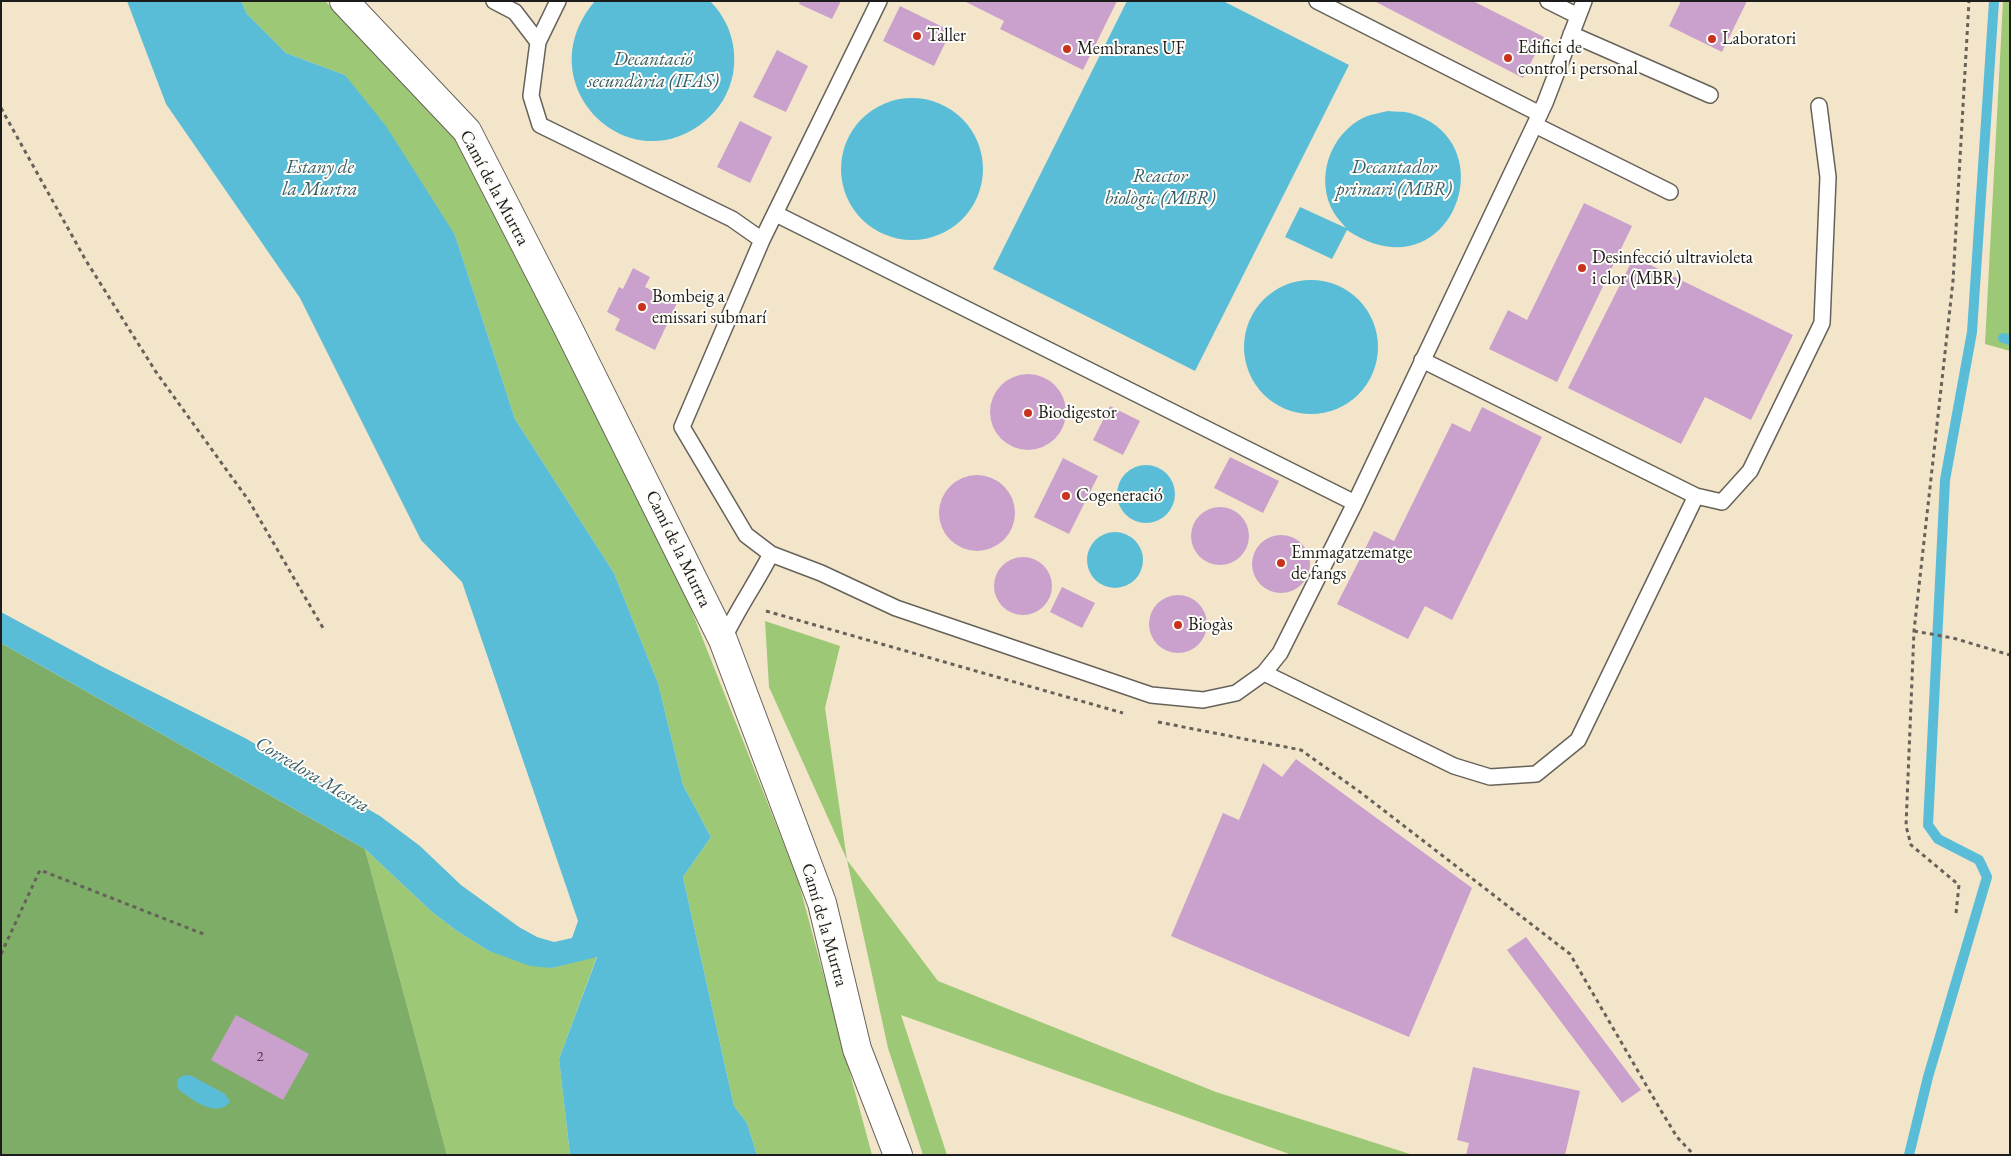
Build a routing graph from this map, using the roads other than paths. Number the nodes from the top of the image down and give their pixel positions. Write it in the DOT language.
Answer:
graph roads {
  1 [pos="344,1"];
  2 [pos="494,1"];
  3 [pos="558,1"];
  4 [pos="879,1"];
  5 [pos="1317,1"];
  6 [pos="1548,1"];
  7 [pos="1584,1"];
  8 [pos="1578,16"];
  9 [pos="1571,34"];
  10 [pos="538,42"];
  11 [pos="1710,95"];
  12 [pos="1819,106"];
  13 [pos="1538,120"];
  14 [pos="1670,192"];
  15 [pos="776,214"];
  16 [pos="762,240"];
  17 [pos="1422,360"];
  18 [pos="1696,496"];
  19 [pos="1355,503"];
  20 [pos="771,554"];
  21 [pos="723,640"];
  22 [pos="1264,673"];
  23 [pos="898,1155"];
  1 -- 21 [label="street, Camí de la Murtra"];
  2 -- 10 [label="lane"];
  3 -- 10 [label="lane"];
  4 -- 15 [label="lane"];
  5 -- 13 [label="lane"];
  6 -- 8 [label="lane"];
  7 -- 8 [label="lane"];
  8 -- 9 [label="lane"];
  9 -- 11 [label="lane"];
  9 -- 13 [label="lane"];
  10 -- 16 [label="lane"];
  12 -- 18 [label="lane"];
  13 -- 14 [label="lane"];
  13 -- 17 [label="lane"];
  15 -- 16 [label="lane"];
  15 -- 19 [label="lane"];
  16 -- 20 [label="lane"];
  17 -- 18 [label="lane"];
  17 -- 19 [label="lane"];
  18 -- 22 [label="lane"];
  19 -- 22 [label="lane"];
  20 -- 21 [label="lane"];
  20 -- 22 [label="lane"];
  21 -- 23 [label="street, Camí de la Murtra"];
}
